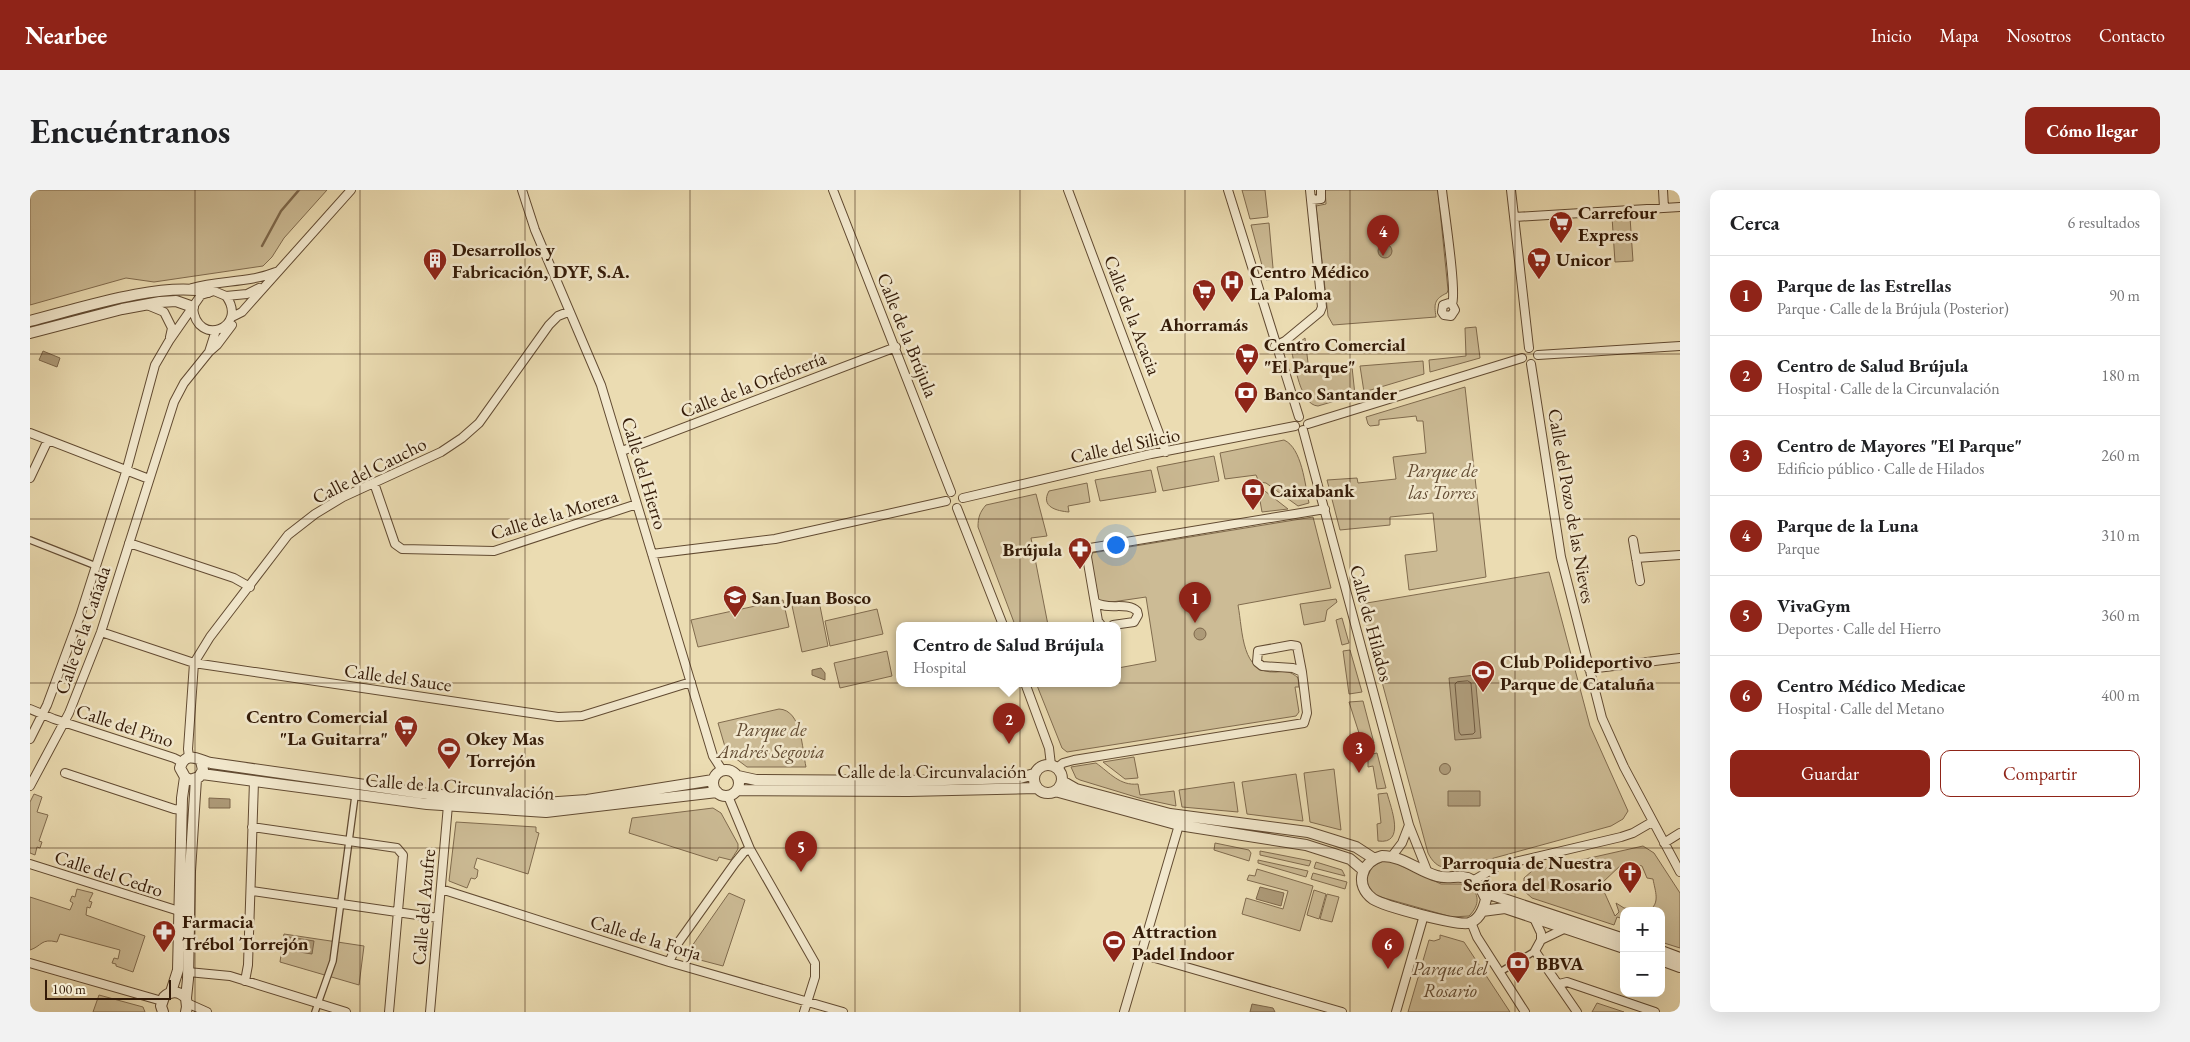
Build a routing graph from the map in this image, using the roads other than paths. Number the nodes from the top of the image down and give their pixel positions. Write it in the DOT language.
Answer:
graph roads {
  1 [pos="351,190"];
  2 [pos="522,190"];
  3 [pos="833,190"];
  4 [pos="1068,190"];
  5 [pos="1228,190"];
  6 [pos="1310,190"];
  7 [pos="1320,190"];
  8 [pos="1442,190"];
  9 [pos="1511,190"];
  10 [pos="1663,190"];
  11 [pos="1311,200"];
  12 [pos="1680,207"];
  13 [pos="1664,208"];
  14 [pos="1514,217"];
  15 [pos="278,271"];
  16 [pos="265,285"];
  17 [pos="192,288"];
  18 [pos="208,292"];
  19 [pos="226,296"];
  20 [pos="1452,304"];
  21 [pos="147,305"];
  22 [pos="193,307"];
  23 [pos="242,312"];
  24 [pos="568,312"];
  25 [pos="232,317"];
  26 [pos="30,321"];
  27 [pos="216,330"];
  28 [pos="30,333"];
  29 [pos="168,341"];
  30 [pos="1275,346"];
  31 [pos="1680,346"];
  32 [pos="896,347"];
  33 [pos="1529,348"];
  34 [pos="209,352"];
  35 [pos="1538,355"];
  36 [pos="1522,358"];
  37 [pos="1531,364"];
  38 [pos="1299,417"];
  39 [pos="1295,426"];
  40 [pos="1306,427"];
  41 [pos="30,433"];
  42 [pos="48,440"];
  43 [pos="622,451"];
  44 [pos="1166,452"];
  45 [pos="126,472"];
  46 [pos="30,478"];
  47 [pos="148,479"];
  48 [pos="374,483"];
  49 [pos="951,492"];
  50 [pos="963,498"];
  51 [pos="946,502"];
  52 [pos="637,504"];
  53 [pos="957,508"];
  54 [pos="1325,509"];
  55 [pos="30,540"];
  56 [pos="1633,540"];
  57 [pos="129,543"];
  58 [pos="652,554"];
  59 [pos="1680,554"];
  60 [pos="1636,558"];
  61 [pos="96,566"];
  62 [pos="1640,581"];
  63 [pos="250,587"];
  64 [pos="1095,602"];
  65 [pos="1002,622"];
  66 [pos="1099,622"];
  67 [pos="1121,624"];
  68 [pos="101,632"];
  69 [pos="1680,658"];
  70 [pos="194,663"];
  71 [pos="1590,669"];
  72 [pos="1302,672"];
  73 [pos="690,682"];
  74 [pos="1026,687"];
  75 [pos="30,709"];
  76 [pos="43,714"];
  77 [pos="65,722"];
  78 [pos="30,739"];
  79 [pos="185,760"];
  80 [pos="201,761"];
  81 [pos="1054,767"];
  82 [pos="722,770"];
  83 [pos="65,773"];
  84 [pos="1034,774"];
  85 [pos="738,776"];
  86 [pos="184,777"];
  87 [pos="199,777"];
  88 [pos="713,780"];
  89 [pos="1062,781"];
  90 [pos="254,782"];
  91 [pos="30,786"];
  92 [pos="1037,788"];
  93 [pos="738,790"];
  94 [pos="1055,791"];
  95 [pos="717,792"];
  96 [pos="355,796"];
  97 [pos="728,796"];
  98 [pos="448,805"];
  99 [pos="182,810"];
  100 [pos="1180,820"];
  101 [pos="1652,822"];
  102 [pos="1409,825"];
  103 [pos="252,827"];
  104 [pos="1680,833"];
  105 [pos="348,842"];
  106 [pos="1664,843"];
  107 [pos="750,849"];
  108 [pos="1392,856"];
  109 [pos="1373,858"];
  110 [pos="30,864"];
  111 [pos="1363,870"];
  112 [pos="1680,872"];
  113 [pos="1428,873"];
  114 [pos="1474,880"];
  115 [pos="441,889"];
  116 [pos="252,891"];
  117 [pos="1483,892"];
  118 [pos="339,903"];
  119 [pos="179,911"];
  120 [pos="1482,911"];
  121 [pos="398,912"];
  122 [pos="1424,915"];
  123 [pos="1533,916"];
  124 [pos="438,918"];
  125 [pos="1470,922"];
  126 [pos="1566,928"];
  127 [pos="1620,938"];
  128 [pos="1542,940"];
  129 [pos="1620,947"];
  130 [pos="1536,951"];
  131 [pos="1664,952"];
  132 [pos="1142,954"];
  133 [pos="1680,958"];
  134 [pos="1665,961"];
  135 [pos="669,962"];
  136 [pos="30,964"];
  137 [pos="1680,967"];
  138 [pos="188,972"];
  139 [pos="1500,972"];
  140 [pos="245,981"];
  141 [pos="1559,984"];
  142 [pos="171,992"];
  143 [pos="162,1001"];
  144 [pos="808,1002"];
  145 [pos="318,1003"];
  146 [pos="186,1004"];
  147 [pos="389,1011"];
  148 [pos="163,1012"];
  149 [pos="207,1012"];
  150 [pos="315,1012"];
  151 [pos="346,1012"];
  152 [pos="430,1012"];
  153 [pos="804,1012"];
  154 [pos="843,1012"];
  155 [pos="1124,1012"];
  156 [pos="1342,1012"];
  157 [pos="1396,1012"];
  158 [pos="1525,1012"];
  159 [pos="1577,1012"];
  160 [pos="1655,1012"];
  1 -- 15 [label="street, Calle de la Cañada"];
  2 -- 24 [label="street, Calle del Hierro"];
  3 -- 32 [label="street, Calle de la Brújula"];
  4 -- 44 [label="street, Calle de la Acacia"];
  5 -- 30 [label="street"];
  6 -- 11 [label="street"];
  7 -- 11 [label="street"];
  8 -- 20 [label="street"];
  9 -- 14 [label="street"];
  10 -- 13 [label="street"];
  11 -- 30 [label="street"];
  12 -- 13 [label="street"];
  13 -- 14 [label="street"];
  14 -- 33 [label="street"];
  15 -- 16 [label="street, Calle de la Cañada"];
  15 -- 17 [label="street, Calle de la Cañada"];
  16 -- 19 [label="street, Calle de la Cañada"];
  16 -- 23 [label="street, Calle de la Cañada"];
  17 -- 18 [label="street"];
  17 -- 26 [label="street"];
  18 -- 19 [label="street"];
  18 -- 22 [label="street"];
  19 -- 25 [label="street"];
  21 -- 22 [label="street"];
  21 -- 28 [label="street"];
  21 -- 29 [label="street"];
  22 -- 27 [label="street"];
  22 -- 29 [label="street, Calle de la Cañada"];
  23 -- 25 [label="street, Calle de la Cañada"];
  23 -- 34 [label="street, Calle de la Cañada"];
  24 -- 43 [label="street, Calle del Hierro"];
  24 -- 48 [label="street, Calle del Caucho"];
  25 -- 27 [label="street"];
  27 -- 34 [label="street, Calle de la Cañada"];
  29 -- 45 [label="street, Calle de la Cañada"];
  30 -- 38 [label="street"];
  31 -- 35 [label="street"];
  32 -- 43 [label="street, Calle de la Orfebrería"];
  32 -- 49 [label="street, Calle de la Brújula"];
  33 -- 35 [label="street"];
  33 -- 36 [label="street"];
  34 -- 47 [label="street, Calle de la Cañada"];
  35 -- 37 [label="street"];
  36 -- 37 [label="street"];
  36 -- 40 [label="street"];
  37 -- 71 [label="street, Calle del Pozo de las Nieves"];
  38 -- 39 [label="street"];
  38 -- 40 [label="street"];
  39 -- 40 [label="street"];
  39 -- 44 [label="street, Calle del Silicio"];
  40 -- 54 [label="street, Calle de Hilados"];
  41 -- 42 [label="street"];
  42 -- 45 [label="street"];
  42 -- 46 [label="street"];
  43 -- 52 [label="street, Calle del Hierro"];
  44 -- 50 [label="street, Calle del Silicio"];
  45 -- 47 [label="street"];
  45 -- 61 [label="street, Calle de la Cañada"];
  47 -- 57 [label="street, Calle de la Cañada"];
  48 -- 52 [label="street, Calle de la Morera"];
  48 -- 63 [label="street, Calle del Caucho"];
  49 -- 50 [label="street"];
  49 -- 51 [label="street"];
  50 -- 53 [label="street"];
  51 -- 53 [label="street"];
  51 -- 58 [label="street"];
  52 -- 58 [label="street, Calle del Hierro"];
  53 -- 65 [label="street"];
  54 -- 64 [label="street"];
  54 -- 102 [label="street, Calle de Hilados"];
  55 -- 61 [label="street"];
  56 -- 60 [label="street"];
  57 -- 63 [label="street"];
  57 -- 68 [label="street, Calle de la Cañada"];
  58 -- 73 [label="street, Calle del Hierro"];
  59 -- 60 [label="street"];
  60 -- 62 [label="street"];
  61 -- 76 [label="street, Calle de la Cañada"];
  63 -- 70 [label="street, Calle del Caucho"];
  64 -- 66 [label="street"];
  64 -- 67 [label="street"];
  68 -- 70 [label="street, Calle del Sauce"];
  68 -- 77 [label="street, Calle de la Cañada"];
  69 -- 71 [label="street"];
  70 -- 73 [label="street, Calle del Sauce"];
  70 -- 79 [label="street, Calle del Caucho"];
  71 -- 101 [label="street, Calle del Pozo de las Nieves"];
  72 -- 72 [label="street"];
  72 -- 81 [label="street"];
  73 -- 82 [label="street, Calle del Hierro"];
  74 -- 81 [label="street"];
  75 -- 76 [label="street, Calle del Pino"];
  76 -- 77 [label="street, Calle del Pino"];
  76 -- 78 [label="street, Calle de la Cañada"];
  77 -- 79 [label="street, Calle del Pino"];
  77 -- 91 [label="street, Calle de la Cañada"];
  79 -- 80 [label="street"];
  79 -- 86 [label="street"];
  80 -- 87 [label="street"];
  80 -- 88 [label="street, Calle de la Circunvalación"];
  81 -- 84 [label="street"];
  81 -- 89 [label="street"];
  82 -- 85 [label="street"];
  82 -- 88 [label="street"];
  83 -- 99 [label="street"];
  84 -- 85 [label="street, Calle de la Circunvalación"];
  84 -- 92 [label="street"];
  85 -- 93 [label="street"];
  86 -- 87 [label="street"];
  86 -- 99 [label="street"];
  87 -- 90 [label="street, Calle de la Circunvalación"];
  87 -- 138 [label="street"];
  88 -- 95 [label="street"];
  89 -- 94 [label="street"];
  89 -- 100 [label="street"];
  90 -- 96 [label="street, Calle de la Circunvalación"];
  90 -- 103 [label="street"];
  92 -- 93 [label="street, Calle de la Circunvalación"];
  92 -- 94 [label="street"];
  93 -- 97 [label="street"];
  94 -- 100 [label="street"];
  95 -- 97 [label="street"];
  95 -- 98 [label="street, Calle de la Circunvalación"];
  96 -- 98 [label="street, Calle de la Circunvalación"];
  96 -- 105 [label="street"];
  97 -- 107 [label="street"];
  98 -- 115 [label="street, Calle del Azufre"];
  99 -- 119 [label="street"];
  100 -- 109 [label="street"];
  100 -- 111 [label="street"];
  100 -- 132 [label="street"];
  101 -- 106 [label="street, Calle del Pozo de las Nieves"];
  101 -- 114 [label="street"];
  102 -- 108 [label="street"];
  102 -- 113 [label="street, Calle de Hilados"];
  103 -- 105 [label="street"];
  103 -- 116 [label="street"];
  104 -- 106 [label="street"];
  105 -- 118 [label="street"];
  105 -- 121 [label="street"];
  106 -- 112 [label="street, Calle del Pozo de las Nieves"];
  107 -- 135 [label="street"];
  107 -- 144 [label="street"];
  108 -- 109 [label="street"];
  108 -- 113 [label="street"];
  109 -- 111 [label="street"];
  110 -- 119 [label="street, Calle del Cedro"];
  111 -- 122 [label="street"];
  113 -- 114 [label="street"];
  114 -- 117 [label="street"];
  115 -- 124 [label="street, Calle del Azufre"];
  115 -- 135 [label="street, Calle de la Forja"];
  116 -- 118 [label="street"];
  116 -- 140 [label="street"];
  117 -- 120 [label="street"];
  117 -- 127 [label="street"];
  118 -- 121 [label="street"];
  118 -- 145 [label="street"];
  119 -- 142 [label="street"];
  120 -- 123 [label="street"];
  120 -- 125 [label="street"];
  121 -- 124 [label="street"];
  121 -- 147 [label="street"];
  122 -- 125 [label="street"];
  122 -- 157 [label="street"];
  123 -- 126 [label="street"];
  123 -- 128 [label="street"];
  124 -- 152 [label="street, Calle del Azufre"];
  125 -- 139 [label="street"];
  126 -- 128 [label="street"];
  126 -- 129 [label="street"];
  128 -- 130 [label="street"];
  130 -- 139 [label="street"];
  130 -- 141 [label="street"];
  131 -- 133 [label="street"];
  132 -- 155 [label="street"];
  132 -- 156 [label="street"];
  134 -- 137 [label="street"];
  135 -- 144 [label="street, Calle de la Forja"];
  136 -- 143 [label="street"];
  138 -- 140 [label="street"];
  138 -- 146 [label="street"];
  139 -- 158 [label="street"];
  140 -- 145 [label="street"];
  141 -- 159 [label="street"];
  141 -- 160 [label="street"];
  142 -- 143 [label="street"];
  142 -- 146 [label="street"];
  143 -- 148 [label="street"];
  144 -- 153 [label="street"];
  144 -- 154 [label="street, Calle de la Forja"];
  145 -- 150 [label="street"];
  145 -- 151 [label="street"];
  146 -- 149 [label="street"];
}
